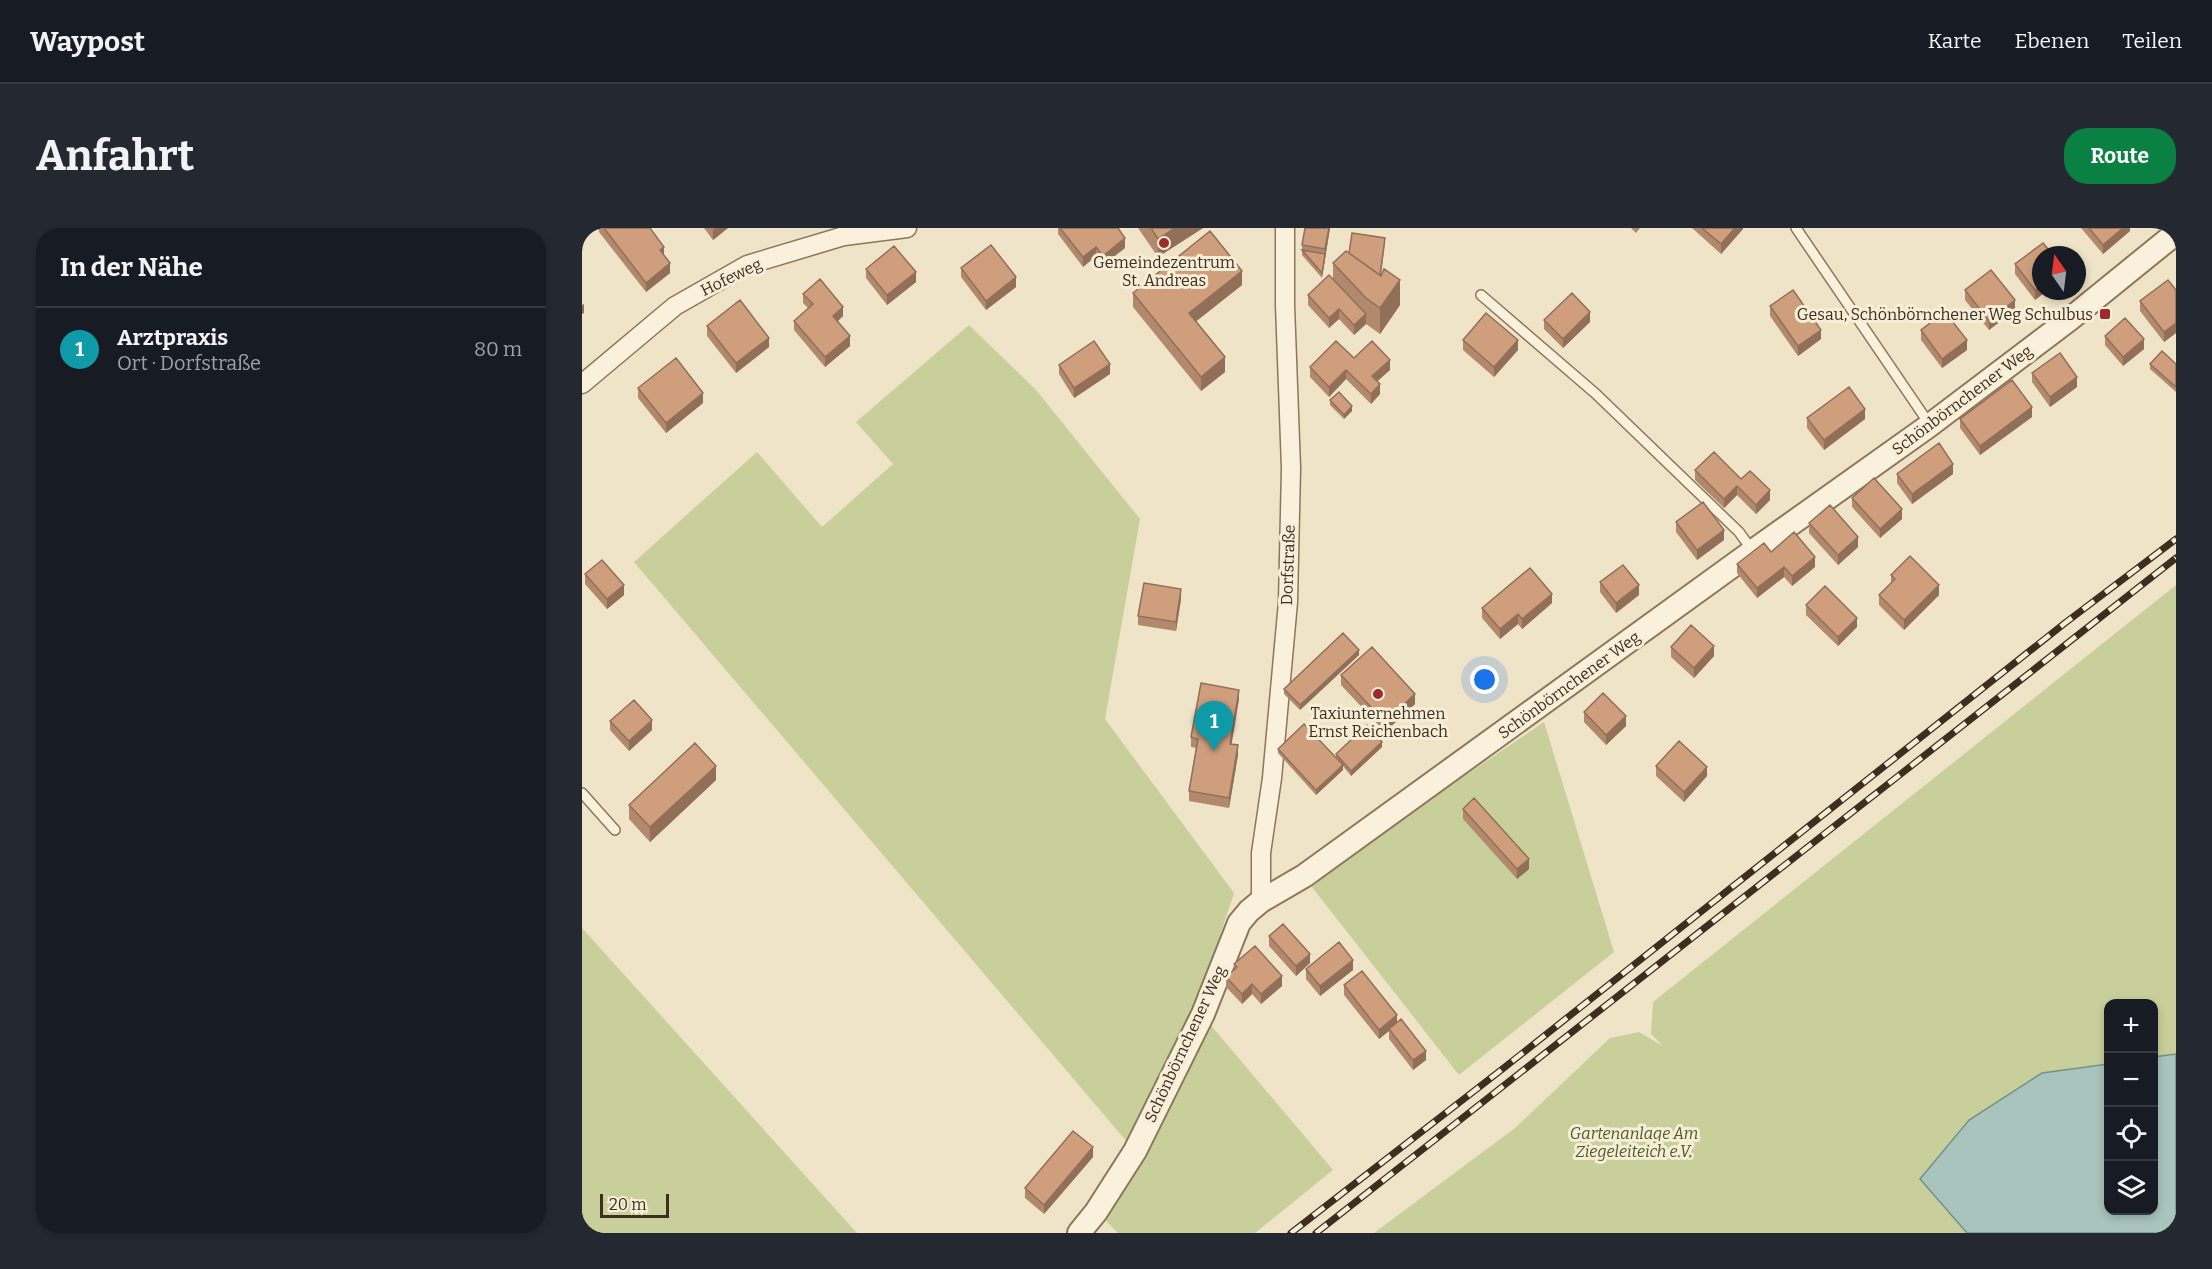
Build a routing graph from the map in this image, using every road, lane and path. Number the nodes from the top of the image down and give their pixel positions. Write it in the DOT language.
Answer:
graph roads {
  1 [pos="907,228"];
  2 [pos="1285,228"];
  3 [pos="1796,228"];
  4 [pos="2176,233"];
  5 [pos="1481,295"];
  6 [pos="582,384"];
  7 [pos="1930,425"];
  8 [pos="1753,551"];
  9 [pos="582,793"];
  10 [pos="615,830"];
  11 [pos="1262,900"];
  12 [pos="1079,1233"];
  1 -- 6 [label="street, Hofeweg"];
  2 -- 11 [label="street, Dorfstraße"];
  3 -- 7 [label="lane"];
  4 -- 7 [label="street, Schönbörnchener Weg"];
  5 -- 8 [label="lane"];
  7 -- 8 [label="street, Schönbörnchener Weg"];
  8 -- 11 [label="street, Schönbörnchener Weg"];
  9 -- 10 [label="lane"];
  11 -- 12 [label="street, Schönbörnchener Weg"];
}
